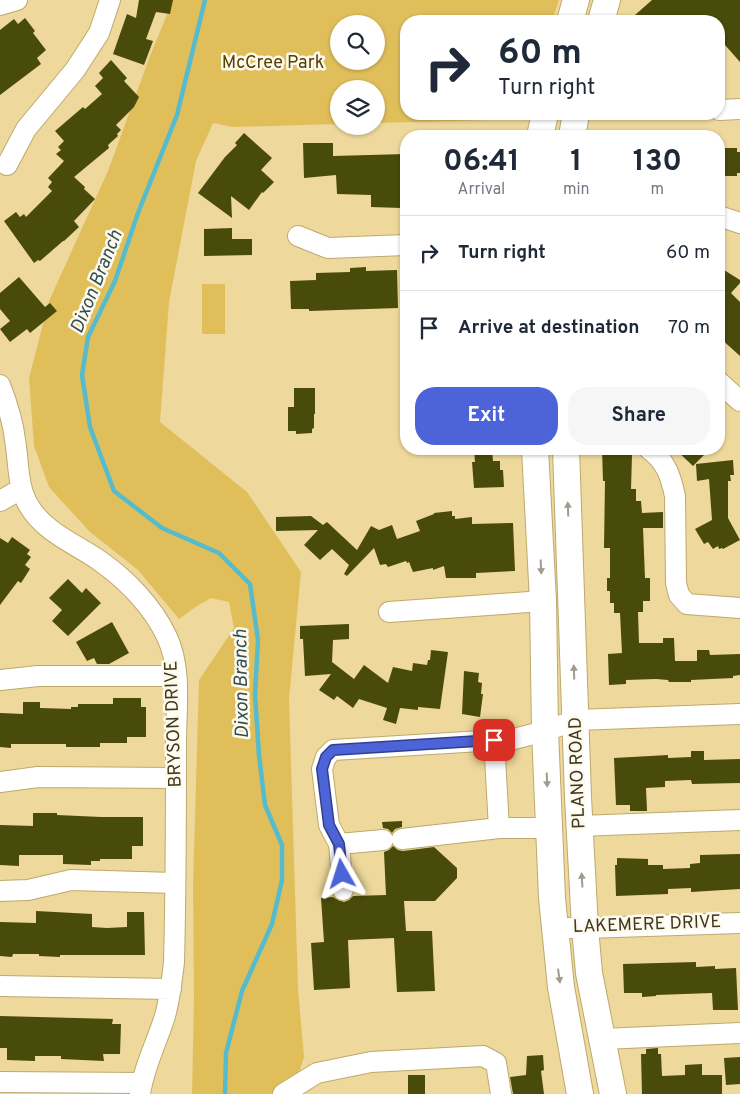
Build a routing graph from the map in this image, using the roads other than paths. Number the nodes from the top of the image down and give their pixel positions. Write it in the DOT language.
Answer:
graph roads {
  1 [pos="18,0"];
  2 [pos="110,0"];
  3 [pos="576,0"];
  4 [pos="607,0"];
  5 [pos="0,5"];
  6 [pos="572,15"];
  7 [pos="603,15"];
  8 [pos="740,109"];
  9 [pos="725,110"];
  10 [pos="8,165"];
  11 [pos="725,218"];
  12 [pos="740,224"];
  13 [pos="298,236"];
  14 [pos="400,246"];
  15 [pos="0,385"];
  16 [pos="725,387"];
  17 [pos="740,401"];
  18 [pos="535,455"];
  19 [pos="566,455"];
  20 [pos="658,455"];
  21 [pos="21,489"];
  22 [pos="0,501"];
  23 [pos="543,600"];
  24 [pos="740,608"];
  25 [pos="389,612"];
  26 [pos="176,676"];
  27 [pos="0,680"];
  28 [pos="740,714"];
  29 [pos="576,720"];
  30 [pos="545,731"];
  31 [pos="494,740"];
  32 [pos="176,778"];
  33 [pos="0,782"];
  34 [pos="740,820"];
  35 [pos="579,826"];
  36 [pos="499,828"];
  37 [pos="549,828"];
  38 [pos="339,844"];
  39 [pos="175,883"];
  40 [pos="343,890"];
  41 [pos="0,891"];
  42 [pos="740,922"];
  43 [pos="554,928"];
  44 [pos="585,928"];
  45 [pos="0,986"];
  46 [pos="171,988"];
  47 [pos="740,1033"];
  48 [pos="603,1039"];
  49 [pos="0,1082"];
  50 [pos="141,1089"];
  51 [pos="284,1094"];
  52 [pos="501,1094"];
  53 [pos="580,1094"];
  54 [pos="613,1094"];
  1 -- 5 [label="street"];
  2 -- 10 [label="street"];
  3 -- 6 [label="main road"];
  4 -- 7 [label="main road"];
  8 -- 9 [label="street"];
  11 -- 12 [label="street"];
  13 -- 14 [label="street"];
  15 -- 21 [label="street, BRYSON DRIVE"];
  16 -- 17 [label="street"];
  18 -- 23 [label="main road, PLANO ROAD, one-way"];
  29 -- 19 [label="main road, PLANO ROAD, one-way"];
  20 -- 24 [label="street"];
  21 -- 22 [label="street"];
  21 -- 26 [label="street, BRYSON DRIVE"];
  23 -- 25 [label="street"];
  23 -- 30 [label="main road, PLANO ROAD"];
  26 -- 27 [label="street"];
  26 -- 32 [label="street, BRYSON DRIVE"];
  28 -- 29 [label="street"];
  29 -- 30 [label="street"];
  29 -- 35 [label="main road, PLANO ROAD"];
  30 -- 31 [label="street"];
  30 -- 37 [label="main road, PLANO ROAD, one-way"];
  31 -- 36 [label="street"];
  31 -- 38 [label="street"];
  32 -- 33 [label="street"];
  32 -- 39 [label="street, BRYSON DRIVE"];
  34 -- 35 [label="street"];
  44 -- 35 [label="main road, PLANO ROAD, one-way"];
  36 -- 37 [label="street"];
  36 -- 38 [label="street"];
  37 -- 43 [label="main road, PLANO ROAD"];
  38 -- 40 [label="street"];
  39 -- 41 [label="street"];
  39 -- 46 [label="street, BRYSON DRIVE"];
  42 -- 44 [label="street, LAKEMERE DRIVE"];
  43 -- 44 [label="street, LAKEMERE DRIVE"];
  43 -- 53 [label="main road, PLANO ROAD, one-way"];
  44 -- 48 [label="main road, PLANO ROAD"];
  45 -- 46 [label="street"];
  46 -- 50 [label="street, BRYSON DRIVE"];
  47 -- 48 [label="street"];
  48 -- 54 [label="main road, PLANO ROAD"];
  49 -- 50 [label="street"];
  51 -- 52 [label="street"];
}
